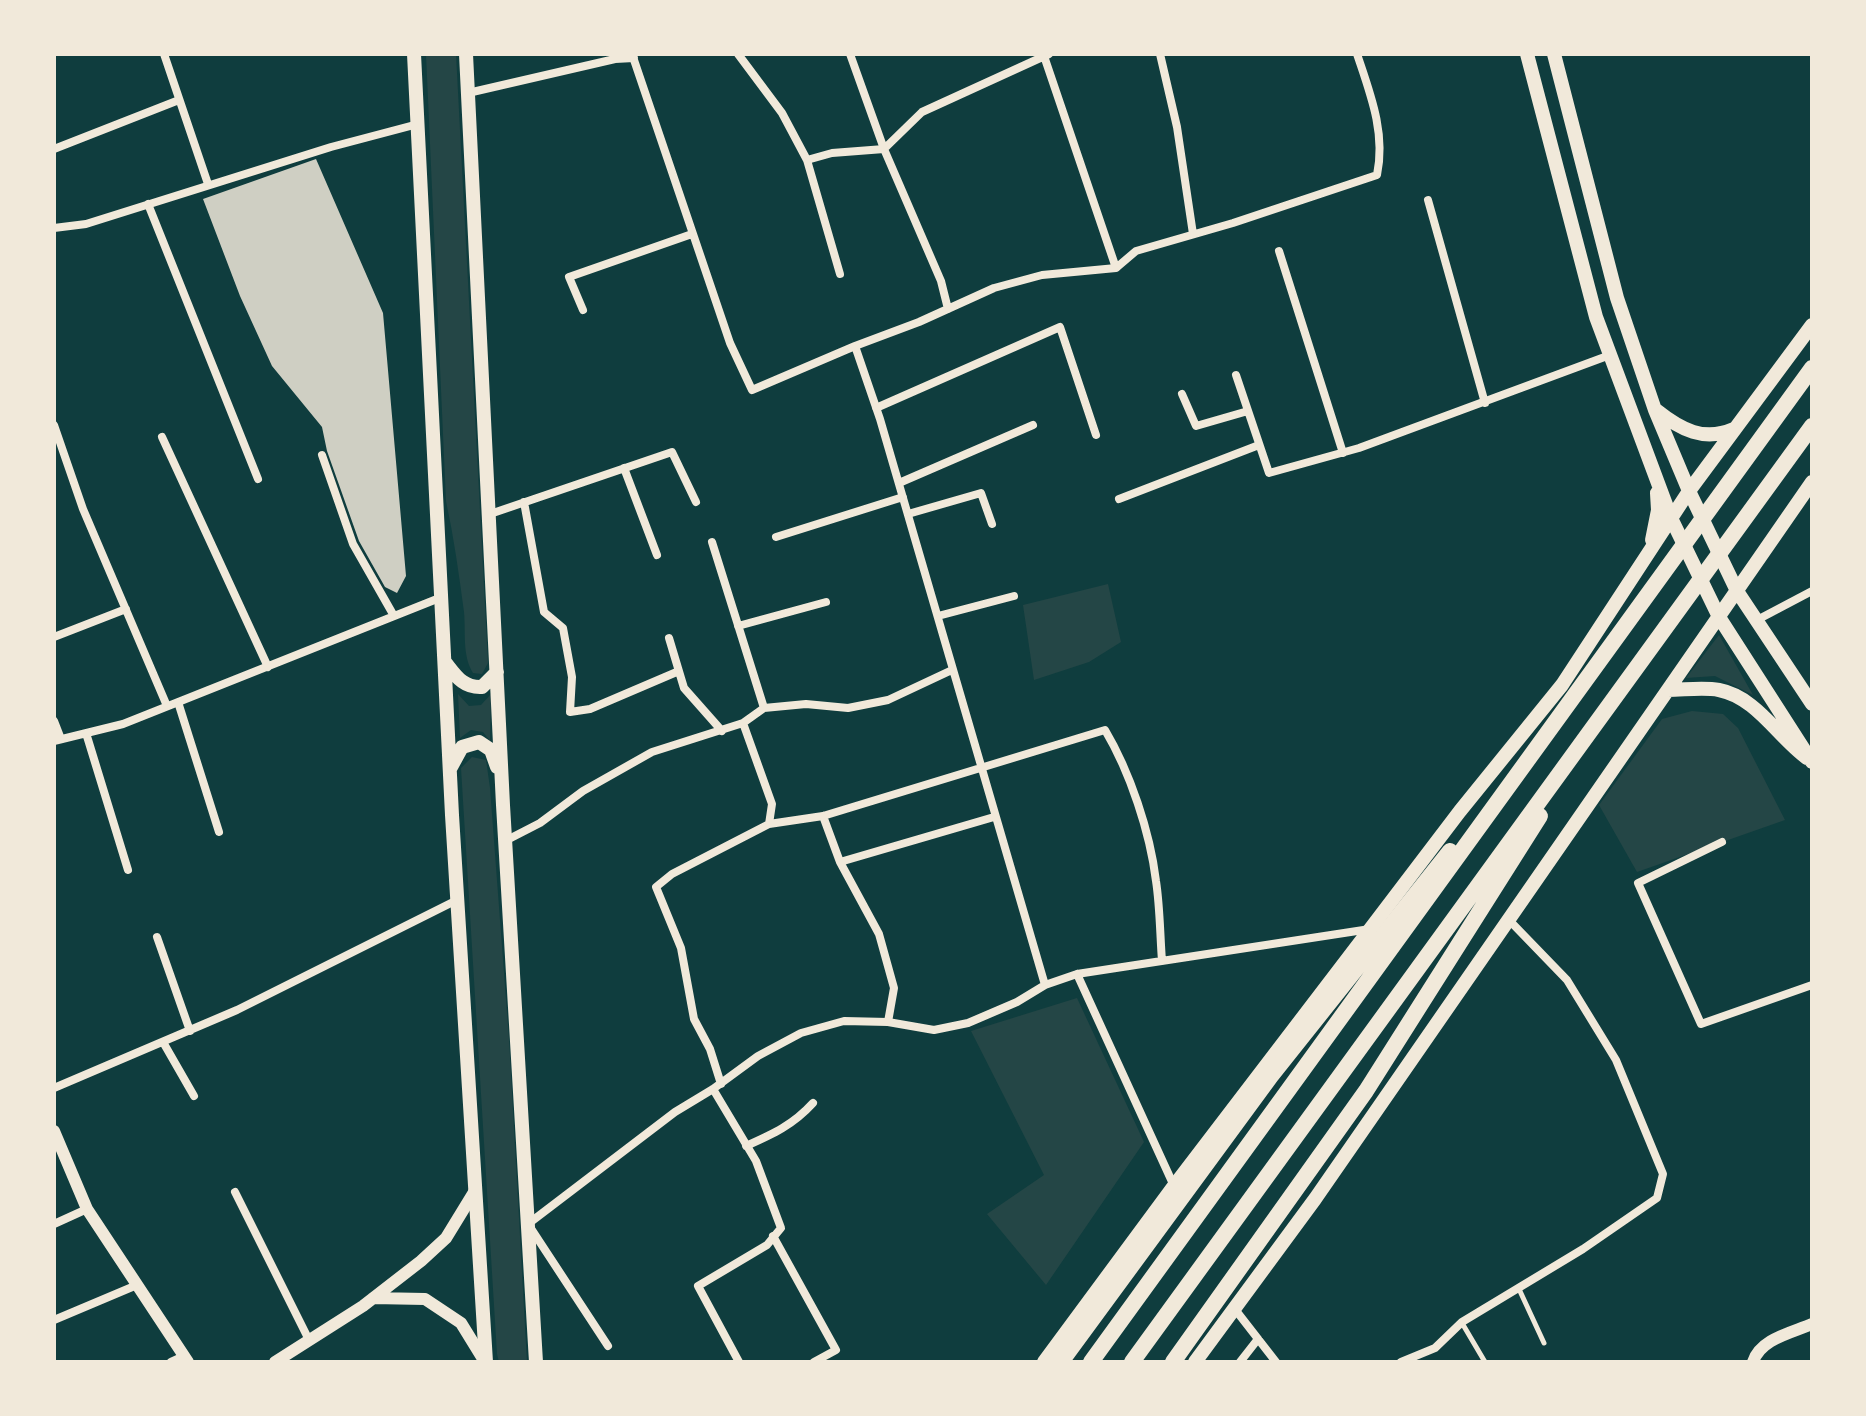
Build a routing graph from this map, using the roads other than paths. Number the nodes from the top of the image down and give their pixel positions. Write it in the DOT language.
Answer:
graph roads {
  1 [pos="164,54"];
  2 [pos="414,54"];
  3 [pos="466,54"];
  4 [pos="738,54"];
  5 [pos="850,54"];
  6 [pos="1160,54"];
  7 [pos="1358,54"];
  8 [pos="1527,54"];
  9 [pos="1554,54"];
  10 [pos="1047,55"];
  11 [pos="633,56"];
  12 [pos="468,93"];
  13 [pos="179,100"];
  14 [pos="418,124"];
  15 [pos="54,149"];
  16 [pos="884,149"];
  17 [pos="807,160"];
  18 [pos="208,184"];
  19 [pos="1428,200"];
  20 [pos="148,204"];
  21 [pos="54,228"];
  22 [pos="692,234"];
  23 [pos="1193,234"];
  24 [pos="1279,251"];
  25 [pos="1116,268"];
  26 [pos="840,274"];
  27 [pos="948,309"];
  28 [pos="583,310"];
  29 [pos="1812,325"];
  30 [pos="855,346"];
  31 [pos="1610,355"];
  32 [pos="1812,368"];
  33 [pos="1236,375"];
  34 [pos="1644,376"];
  35 [pos="1621,385"];
  36 [pos="1182,394"];
  37 [pos="1485,403"];
  38 [pos="876,408"];
  39 [pos="1655,410"];
  40 [pos="1248,411"];
  41 [pos="54,425"];
  42 [pos="1033,425"];
  43 [pos="1812,426"];
  44 [pos="1734,429"];
  45 [pos="1096,435"];
  46 [pos="162,437"];
  47 [pos="1259,445"];
  48 [pos="1343,453"];
  49 [pos="322,455"];
  50 [pos="624,468"];
  51 [pos="258,479"];
  52 [pos="1657,481"];
  53 [pos="1812,482"];
  54 [pos="899,483"];
  55 [pos="1689,491"];
  56 [pos="903,497"];
  57 [pos="1119,499"];
  58 [pos="524,502"];
  59 [pos="696,502"];
  60 [pos="490,514"];
  61 [pos="908,514"];
  62 [pos="1671,518"];
  63 [pos="992,524"];
  64 [pos="776,537"];
  65 [pos="712,542"];
  66 [pos="657,555"];
  67 [pos="1647,555"];
  68 [pos="1737,591"];
  69 [pos="1812,591"];
  70 [pos="1014,596"];
  71 [pos="442,597"];
  72 [pos="826,602"];
  73 [pos="126,609"];
  74 [pos="394,616"];
  75 [pos="938,616"];
  76 [pos="1719,617"];
  77 [pos="1757,620"];
  78 [pos="738,626"];
  79 [pos="54,637"];
  80 [pos="669,638"];
  81 [pos="444,661"];
  82 [pos="268,667"];
  83 [pos="952,670"];
  84 [pos="679,671"];
  85 [pos="497,672"];
  86 [pos="1586,681"];
  87 [pos="1624,684"];
  88 [pos="1668,690"];
  89 [pos="178,702"];
  90 [pos="1812,704"];
  91 [pos="167,706"];
  92 [pos="764,708"];
  93 [pos="54,721"];
  94 [pos="743,723"];
  95 [pos="722,731"];
  96 [pos="86,733"];
  97 [pos="57,740"];
  98 [pos="1811,761"];
  99 [pos="980,766"];
  100 [pos="450,770"];
  101 [pos="502,778"];
  102 [pos="823,816"];
  103 [pos="994,817"];
  104 [pos="769,824"];
  105 [pos="219,832"];
  106 [pos="505,841"];
  107 [pos="1722,842"];
  108 [pos="840,862"];
  109 [pos="128,870"];
  110 [pos="457,900"];
  111 [pos="1509,920"];
  112 [pos="1371,928"];
  113 [pos="157,937"];
  114 [pos="1162,961"];
  115 [pos="1077,974"];
  116 [pos="1045,985"];
  117 [pos="1812,985"];
  118 [pos="888,1022"];
  119 [pos="190,1031"];
  120 [pos="163,1042"];
  121 [pos="717,1086"];
  122 [pos="54,1088"];
  123 [pos="194,1096"];
  124 [pos="813,1103"];
  125 [pos="55,1138"];
  126 [pos="746,1146"];
  127 [pos="1174,1186"];
  128 [pos="476,1189"];
  129 [pos="235,1192"];
  130 [pos="87,1209"];
  131 [pos="54,1224"];
  132 [pos="528,1224"];
  133 [pos="773,1236"];
  134 [pos="137,1285"];
  135 [pos="1518,1288"];
  136 [pos="373,1298"];
  137 [pos="1234,1308"];
  138 [pos="54,1320"];
  139 [pos="1462,1322"];
  140 [pos="1812,1324"];
  141 [pos="1258,1339"];
  142 [pos="309,1340"];
  143 [pos="1544,1343"];
  144 [pos="608,1346"];
  145 [pos="186,1359"];
  146 [pos="1756,1359"];
  147 [pos="171,1362"];
  148 [pos="275,1362"];
  149 [pos="486,1362"];
  150 [pos="536,1362"];
  151 [pos="739,1362"];
  152 [pos="814,1362"];
  153 [pos="1044,1362"];
  154 [pos="1061,1362"];
  155 [pos="1091,1362"];
  156 [pos="1132,1362"];
  157 [pos="1173,1362"];
  158 [pos="1195,1362"];
  159 [pos="1240,1362"];
  160 [pos="1276,1362"];
  161 [pos="1401,1362"];
  162 [pos="1485,1362"];
  1 -- 13 [label="street"];
  2 -- 14 [label="main road"];
  3 -- 12 [label="main road"];
  4 -- 17 [label="street"];
  5 -- 16 [label="street"];
  6 -- 23 [label="street"];
  7 -- 23 [label="street"];
  8 -- 31 [label="main road"];
  9 -- 34 [label="main road"];
  10 -- 16 [label="street"];
  10 -- 25 [label="street"];
  11 -- 12 [label="street"];
  11 -- 22 [label="street"];
  12 -- 60 [label="main road"];
  13 -- 15 [label="street"];
  13 -- 18 [label="street"];
  14 -- 18 [label="street"];
  14 -- 71 [label="main road"];
  16 -- 17 [label="street"];
  16 -- 27 [label="street"];
  17 -- 26 [label="street"];
  18 -- 20 [label="street"];
  19 -- 37 [label="street"];
  20 -- 21 [label="street"];
  20 -- 51 [label="street"];
  22 -- 28 [label="street"];
  22 -- 30 [label="street"];
  23 -- 25 [label="street"];
  24 -- 48 [label="street"];
  25 -- 27 [label="street"];
  27 -- 30 [label="street"];
  29 -- 44 [label="main road"];
  30 -- 38 [label="street"];
  31 -- 35 [label="main road"];
  31 -- 37 [label="street"];
  32 -- 86 [label="highway"];
  33 -- 40 [label="street"];
  34 -- 35 [label="main road"];
  34 -- 39 [label="main road"];
  35 -- 52 [label="main road"];
  36 -- 40 [label="street"];
  37 -- 48 [label="street"];
  38 -- 45 [label="street"];
  38 -- 54 [label="street"];
  39 -- 44 [label="main road"];
  39 -- 55 [label="main road"];
  40 -- 47 [label="street"];
  41 -- 73 [label="street"];
  42 -- 54 [label="street"];
  43 -- 87 [label="highway"];
  44 -- 55 [label="main road"];
  46 -- 82 [label="street"];
  47 -- 48 [label="street"];
  47 -- 57 [label="street"];
  49 -- 74 [label="street"];
  50 -- 58 [label="street"];
  50 -- 59 [label="street"];
  50 -- 66 [label="street"];
  52 -- 62 [label="main road"];
  52 -- 67 [label="main road"];
  53 -- 68 [label="main road"];
  54 -- 56 [label="street"];
  55 -- 62 [label="main road"];
  55 -- 68 [label="main road"];
  56 -- 61 [label="street"];
  56 -- 64 [label="street"];
  58 -- 60 [label="street"];
  58 -- 84 [label="street"];
  60 -- 85 [label="main road"];
  61 -- 63 [label="street"];
  61 -- 75 [label="street"];
  62 -- 67 [label="main road"];
  62 -- 76 [label="main road"];
  65 -- 78 [label="street"];
  67 -- 112 [label="main road"];
  68 -- 76 [label="main road"];
  68 -- 77 [label="main road"];
  69 -- 77 [label="street"];
  70 -- 75 [label="street"];
  71 -- 74 [label="street"];
  71 -- 81 [label="main road"];
  72 -- 78 [label="street"];
  73 -- 79 [label="street"];
  73 -- 91 [label="street"];
  74 -- 82 [label="street"];
  75 -- 83 [label="street"];
  76 -- 88 [label="main road"];
  76 -- 98 [label="main road"];
  77 -- 90 [label="main road"];
  78 -- 92 [label="street"];
  80 -- 84 [label="street"];
  81 -- 85 [label="main road"];
  81 -- 100 [label="main road"];
  82 -- 89 [label="street"];
  83 -- 92 [label="street"];
  83 -- 99 [label="street"];
  84 -- 95 [label="street"];
  85 -- 101 [label="main road"];
  86 -- 154 [label="highway"];
  86 -- 155 [label="highway"];
  87 -- 156 [label="highway"];
  87 -- 157 [label="highway"];
  88 -- 98 [label="main road"];
  88 -- 111 [label="main road"];
  89 -- 91 [label="street"];
  89 -- 105 [label="street"];
  91 -- 96 [label="street"];
  92 -- 94 [label="street"];
  93 -- 97 [label="street"];
  94 -- 95 [label="street"];
  94 -- 104 [label="street"];
  95 -- 106 [label="street"];
  96 -- 97 [label="street"];
  96 -- 109 [label="street"];
  99 -- 102 [label="street"];
  99 -- 103 [label="street"];
  99 -- 114 [label="street"];
  100 -- 101 [label="main road"];
  100 -- 110 [label="main road"];
  101 -- 106 [label="main road"];
  102 -- 104 [label="street"];
  102 -- 108 [label="street"];
  103 -- 108 [label="street"];
  103 -- 116 [label="street"];
  104 -- 121 [label="street"];
  106 -- 132 [label="main road"];
  107 -- 117 [label="street"];
  108 -- 118 [label="street"];
  110 -- 119 [label="street"];
  110 -- 128 [label="main road"];
  111 -- 135 [label="street"];
  111 -- 137 [label="main road"];
  112 -- 114 [label="street"];
  112 -- 127 [label="main road"];
  113 -- 119 [label="street"];
  114 -- 115 [label="street"];
  115 -- 116 [label="street"];
  115 -- 127 [label="street"];
  116 -- 118 [label="street"];
  118 -- 121 [label="street"];
  119 -- 120 [label="street"];
  120 -- 122 [label="street"];
  120 -- 123 [label="street"];
  121 -- 126 [label="street"];
  121 -- 132 [label="street"];
  124 -- 126 [label="street"];
  125 -- 130 [label="street"];
  126 -- 133 [label="street"];
  127 -- 153 [label="main road"];
  128 -- 136 [label="street"];
  128 -- 149 [label="main road"];
  129 -- 142 [label="street"];
  130 -- 131 [label="street"];
  130 -- 134 [label="street"];
  132 -- 144 [label="street"];
  132 -- 150 [label="main road"];
  133 -- 151 [label="street"];
  133 -- 152 [label="street"];
  134 -- 138 [label="street"];
  134 -- 145 [label="street"];
  135 -- 139 [label="street"];
  135 -- 143 [label="lane"];
  136 -- 142 [label="street"];
  136 -- 149 [label="street"];
  137 -- 141 [label="street"];
  137 -- 158 [label="main road"];
  139 -- 161 [label="street"];
  139 -- 162 [label="lane"];
  140 -- 146 [label="street"];
  141 -- 159 [label="street"];
  141 -- 160 [label="street"];
  142 -- 148 [label="street"];
  145 -- 147 [label="street"];
}
